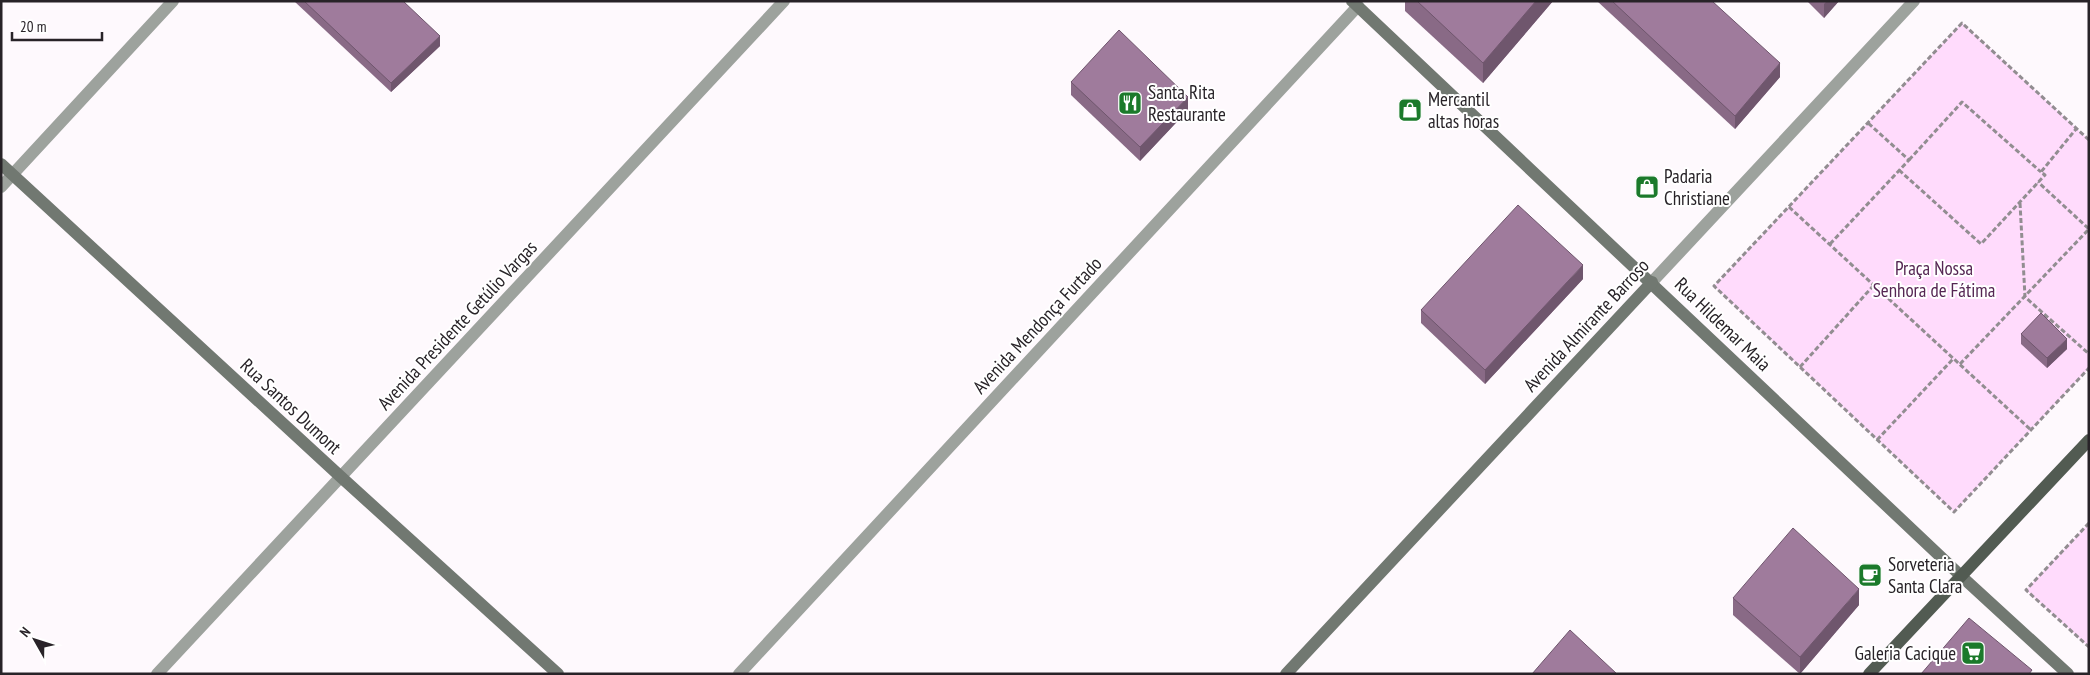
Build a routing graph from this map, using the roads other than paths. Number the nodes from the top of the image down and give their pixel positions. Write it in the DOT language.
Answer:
graph roads {
  1 [pos="173,1"];
  2 [pos="784,1"];
  3 [pos="1914,1"];
  4 [pos="1358,3"];
  5 [pos="1,164"];
  6 [pos="12,175"];
  7 [pos="1,187"];
  8 [pos="1652,282"];
  9 [pos="2089,440"];
  10 [pos="341,477"];
  11 [pos="1960,575"];
  12 [pos="157,674"];
  13 [pos="558,674"];
  14 [pos="739,674"];
  15 [pos="1286,674"];
  16 [pos="1869,674"];
  17 [pos="2068,674"];
  1 -- 6 [label="street"];
  2 -- 10 [label="street, Avenida Presidente Getúlio Vargas"];
  3 -- 8 [label="street, Avenida Almirante Barroso"];
  4 -- 8 [label="main road, Rua Hildemar Maia"];
  4 -- 14 [label="street, Avenida Mendonça Furtado"];
  5 -- 6 [label="main road, Rua Santos Dumont"];
  6 -- 7 [label="street"];
  6 -- 10 [label="main road, Rua Santos Dumont"];
  8 -- 11 [label="main road, Rua Hildemar Maia"];
  8 -- 15 [label="main road, Avenida Almirante Barroso"];
  9 -- 11 [label="main road"];
  10 -- 12 [label="street, Avenida Presidente Getúlio Vargas"];
  10 -- 13 [label="main road, Rua Santos Dumont"];
  11 -- 16 [label="main road"];
  11 -- 17 [label="main road, Rua Hildemar Maia"];
}
